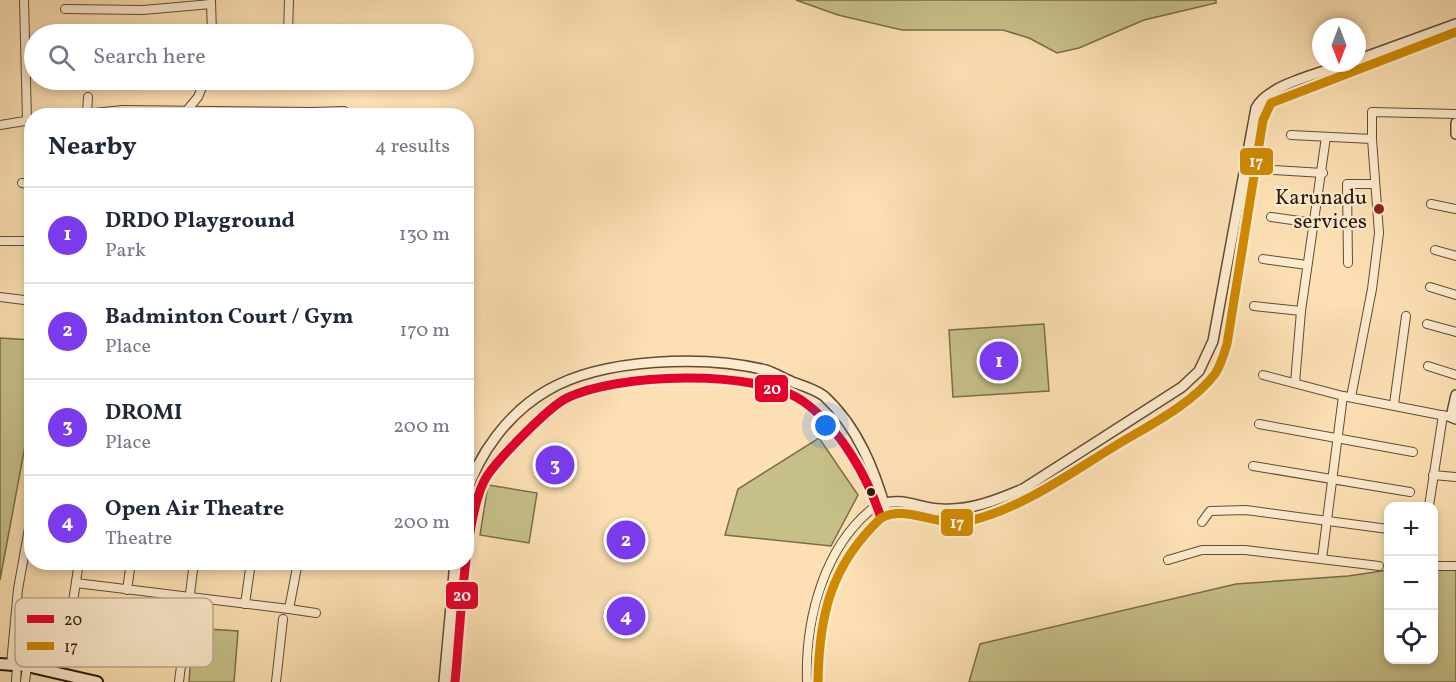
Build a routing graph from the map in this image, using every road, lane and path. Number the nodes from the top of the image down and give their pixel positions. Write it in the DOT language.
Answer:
graph roads {
  1 [pos="24,0"];
  2 [pos="289,0"];
  3 [pos="211,2"];
  4 [pos="65,9"];
  5 [pos="25,24"];
  6 [pos="212,24"];
  7 [pos="288,24"];
  8 [pos="1456,24"];
  9 [pos="1456,32"];
  10 [pos="1366,57"];
  11 [pos="1330,72"];
  12 [pos="1301,86"];
  13 [pos="28,90"];
  14 [pos="201,90"];
  15 [pos="88,97"];
  16 [pos="28,108"];
  17 [pos="87,108"];
  18 [pos="188,108"];
  19 [pos="1456,114"];
  20 [pos="24,121"];
  21 [pos="1456,123"];
  22 [pos="0,125"];
  23 [pos="1456,134"];
  24 [pos="1291,135"];
  25 [pos="1326,137"];
  26 [pos="1372,139"];
  27 [pos="1274,170"];
  28 [pos="1323,173"];
  29 [pos="1375,184"];
  30 [pos="1431,204"];
  31 [pos="1456,209"];
  32 [pos="1271,218"];
  33 [pos="1314,223"];
  34 [pos="0,241"];
  35 [pos="24,241"];
  36 [pos="1435,250"];
  37 [pos="1456,255"];
  38 [pos="1263,259"];
  39 [pos="1348,262"];
  40 [pos="1307,266"];
  41 [pos="1430,287"];
  42 [pos="1456,295"];
  43 [pos="0,297"];
  44 [pos="24,300"];
  45 [pos="1254,306"];
  46 [pos="1301,311"];
  47 [pos="1406,316"];
  48 [pos="1427,324"];
  49 [pos="1456,332"];
  50 [pos="1428,366"];
  51 [pos="1263,375"];
  52 [pos="1456,375"];
  53 [pos="1295,383"];
  54 [pos="1456,395"];
  55 [pos="1347,396"];
  56 [pos="1394,404"];
  57 [pos="1450,417"];
  58 [pos="1258,424"];
  59 [pos="1336,438"];
  60 [pos="1413,452"];
  61 [pos="1253,466"];
  62 [pos="474,474"];
  63 [pos="1433,475"];
  64 [pos="1456,477"];
  65 [pos="1331,479"];
  66 [pos="1410,492"];
  67 [pos="1430,502"];
  68 [pos="880,504"];
  69 [pos="474,516"];
  70 [pos="884,516"];
  71 [pos="1326,519"];
  72 [pos="1202,522"];
  73 [pos="1384,528"];
  74 [pos="24,556"];
  75 [pos="1322,559"];
  76 [pos="1168,560"];
  77 [pos="1379,566"];
  78 [pos="1438,566"];
  79 [pos="1456,566"];
  80 [pos="78,570"];
  81 [pos="130,570"];
  82 [pos="193,570"];
  83 [pos="250,570"];
  84 [pos="296,570"];
  85 [pos="454,570"];
  86 [pos="466,570"];
  87 [pos="76,583"];
  88 [pos="127,590"];
  89 [pos="18,598"];
  90 [pos="74,598"];
  91 [pos="188,598"];
  92 [pos="213,601"];
  93 [pos="245,604"];
  94 [pos="289,609"];
  95 [pos="316,613"];
  96 [pos="283,619"];
  97 [pos="15,646"];
  98 [pos="14,665"];
  99 [pos="15,667"];
  100 [pos="24,667"];
  101 [pos="181,667"];
  102 [pos="16,682"];
  103 [pos="25,682"];
  104 [pos="97,682"];
  105 [pos="179,682"];
  106 [pos="276,682"];
  107 [pos="444,682"];
  108 [pos="455,682"];
  109 [pos="807,682"];
  110 [pos="818,682"];
  1 -- 5 [label="street"];
  2 -- 7 [label="street"];
  3 -- 4 [label="street"];
  3 -- 6 [label="street"];
  8 -- 10 [label="street"];
  9 -- 12 [label="street"];
  11 -- 12 [label="street"];
  12 -- 68 [label="street"];
  12 -- 70 [label="street"];
  13 -- 16 [label="street"];
  14 -- 18 [label="street"];
  15 -- 17 [label="street"];
  19 -- 26 [label="street"];
  20 -- 22 [label="street"];
  21 -- 23 [label="street"];
  24 -- 25 [label="street"];
  25 -- 26 [label="street"];
  25 -- 28 [label="street"];
  26 -- 29 [label="street"];
  27 -- 28 [label="street"];
  28 -- 33 [label="street"];
  29 -- 39 [label="street"];
  29 -- 55 [label="street"];
  30 -- 31 [label="street"];
  32 -- 33 [label="street"];
  33 -- 40 [label="street"];
  34 -- 35 [label="street"];
  36 -- 37 [label="street"];
  38 -- 40 [label="street"];
  40 -- 46 [label="street"];
  41 -- 42 [label="street"];
  43 -- 44 [label="street"];
  45 -- 46 [label="street"];
  46 -- 53 [label="street"];
  47 -- 56 [label="street"];
  48 -- 49 [label="street"];
  50 -- 52 [label="street"];
  51 -- 53 [label="street"];
  53 -- 55 [label="street"];
  54 -- 57 [label="street"];
  55 -- 56 [label="street"];
  55 -- 59 [label="street"];
  56 -- 57 [label="street"];
  57 -- 63 [label="street"];
  58 -- 59 [label="street"];
  59 -- 60 [label="street"];
  59 -- 65 [label="street"];
  61 -- 65 [label="street"];
  62 -- 68 [label="street"];
  63 -- 64 [label="street"];
  63 -- 67 [label="street"];
  65 -- 66 [label="street"];
  65 -- 71 [label="street"];
  68 -- 69 [label="street"];
  68 -- 70 [label="street"];
  68 -- 109 [label="street"];
  70 -- 110 [label="street"];
  71 -- 72 [label="street"];
  71 -- 73 [label="street"];
  71 -- 75 [label="street"];
  74 -- 89 [label="street"];
  75 -- 76 [label="street"];
  75 -- 77 [label="street"];
  78 -- 79 [label="street"];
  80 -- 87 [label="street"];
  81 -- 88 [label="street"];
  82 -- 91 [label="street"];
  83 -- 93 [label="street"];
  84 -- 94 [label="street"];
  85 -- 107 [label="street"];
  86 -- 108 [label="street"];
  87 -- 88 [label="street"];
  87 -- 90 [label="street"];
  88 -- 91 [label="street"];
  92 -- 93 [label="street"];
  93 -- 94 [label="street"];
  94 -- 95 [label="street"];
  96 -- 106 [label="street"];
  97 -- 98 [label="street"];
  98 -- 102 [label="street"];
  99 -- 103 [label="street"];
  100 -- 104 [label="main road"];
  101 -- 105 [label="street"];
}
